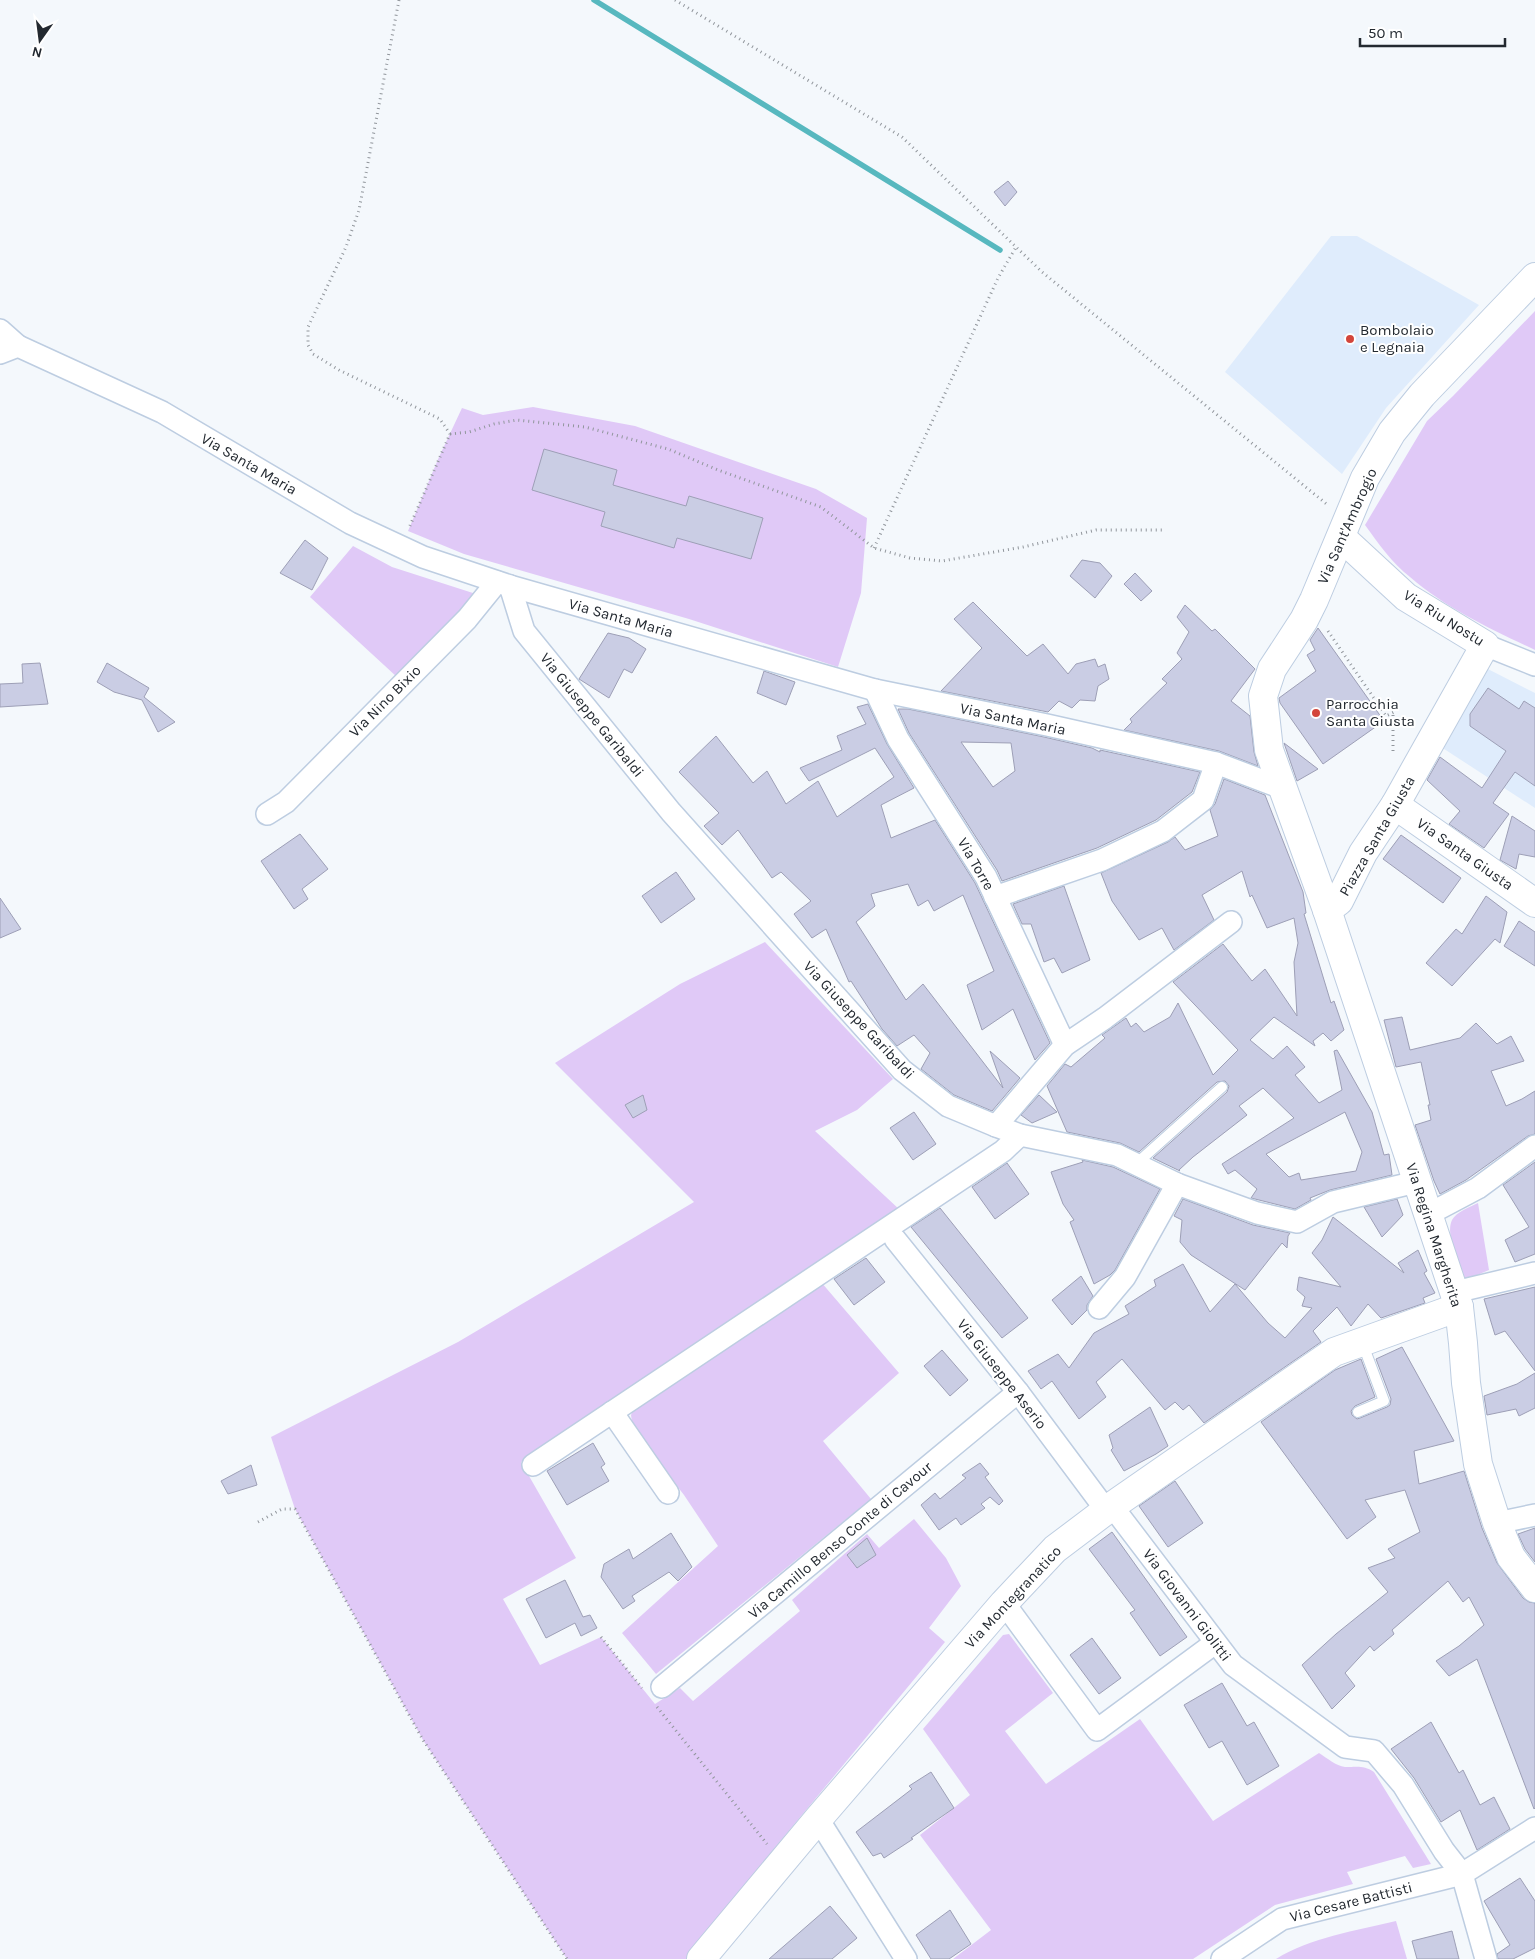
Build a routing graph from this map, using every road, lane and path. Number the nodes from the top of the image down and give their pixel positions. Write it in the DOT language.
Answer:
graph roads {
  1 [pos="399,0"];
  2 [pos="675,0"];
  3 [pos="1016,247"];
  4 [pos="1535,277"];
  5 [pos="0,330"];
  6 [pos="9,350"];
  7 [pos="450,434"];
  8 [pos="1344,529"];
  9 [pos="1162,530"];
  10 [pos="401,547"];
  11 [pos="874,548"];
  12 [pos="504,584"];
  13 [pos="1328,631"];
  14 [pos="1485,645"];
  15 [pos="1535,665"];
  16 [pos="875,690"];
  17 [pos="1396,705"];
  18 [pos="1393,711"];
  19 [pos="1392,752"];
  20 [pos="1216,764"];
  21 [pos="1282,788"];
  22 [pos="1395,805"];
  23 [pos="267,814"];
  24 [pos="995,897"];
  25 [pos="1535,904"];
  26 [pos="1327,910"];
  27 [pos="1232,922"];
  28 [pos="1065,1045"];
  29 [pos="1222,1087"];
  30 [pos="996,1126"];
  31 [pos="1020,1135"];
  32 [pos="1535,1146"];
  33 [pos="1136,1164"];
  34 [pos="1416,1182"];
  35 [pos="1177,1184"];
  36 [pos="1427,1215"];
  37 [pos="896,1240"];
  38 [pos="1535,1272"];
  39 [pos="1457,1299"];
  40 [pos="1099,1308"];
  41 [pos="1362,1342"];
  42 [pos="1018,1392"];
  43 [pos="612,1412"];
  44 [pos="1358,1412"];
  45 [pos="533,1465"];
  46 [pos="668,1493"];
  47 [pos="1109,1508"];
  48 [pos="1535,1515"];
  49 [pos="258,1522"];
  50 [pos="1497,1523"];
  51 [pos="1535,1588"];
  52 [pos="1004,1603"];
  53 [pos="601,1637"];
  54 [pos="1215,1643"];
  55 [pos="653,1694"];
  56 [pos="818,1819"];
  57 [pos="1535,1828"];
  58 [pos="782,1862"];
  59 [pos="1462,1874"];
  60 [pos="567,1959"];
  61 [pos="701,1959"];
  62 [pos="906,1959"];
  63 [pos="1222,1959"];
  64 [pos="1486,1959"];
  1 -- 7 [label="path"];
  2 -- 3 [label="path"];
  3 -- 8 [label="path"];
  3 -- 11 [label="path"];
  4 -- 8 [label="street, Via Sant'Ambrogio"];
  5 -- 6 [label="street, Via Santa Maria"];
  6 -- 10 [label="street, Via Santa Maria"];
  7 -- 10 [label="path"];
  7 -- 11 [label="path"];
  8 -- 14 [label="street, Via Riu Nostu"];
  8 -- 21 [label="street, Via Sant'Ambrogio"];
  9 -- 11 [label="path"];
  10 -- 12 [label="street, Via Santa Maria"];
  12 -- 16 [label="street, Via Santa Maria"];
  12 -- 23 [label="street, Via Nino Bixio"];
  12 -- 30 [label="street, Via Giuseppe Garibaldi"];
  13 -- 18 [label="path"];
  14 -- 15 [label="street, Via Riu Nostu"];
  14 -- 22 [label="street, Piazza Santa Giusta"];
  16 -- 20 [label="street, Via Santa Maria"];
  16 -- 24 [label="street, Via Torre"];
  17 -- 18 [label="path"];
  18 -- 19 [label="path"];
  20 -- 21 [label="street, Via Santa Maria"];
  20 -- 24 [label="street"];
  21 -- 26 [label="street, Piazza Santa Giusta"];
  22 -- 25 [label="street, Via Santa Giusta"];
  22 -- 26 [label="street, Piazza Santa Giusta"];
  24 -- 28 [label="street, Via Torre"];
  26 -- 34 [label="street, Via Regina Margherita"];
  27 -- 28 [label="street"];
  28 -- 30 [label="street"];
  29 -- 33 [label="lane"];
  30 -- 31 [label="street, Via Giuseppe Garibaldi"];
  31 -- 33 [label="street, Via Giuseppe Garibaldi"];
  31 -- 43 [label="street"];
  32 -- 36 [label="street"];
  33 -- 35 [label="street, Via Giuseppe Garibaldi"];
  34 -- 35 [label="street, Via Giuseppe Garibaldi"];
  34 -- 36 [label="street, Via Regina Margherita"];
  35 -- 40 [label="street"];
  36 -- 39 [label="street, Via Regina Margherita"];
  37 -- 42 [label="street, Via Giuseppe Aserio"];
  38 -- 39 [label="street, Via Montegranatico"];
  39 -- 41 [label="street, Via Montegranatico"];
  39 -- 50 [label="street, Via Regina Margherita"];
  41 -- 44 [label="lane"];
  41 -- 47 [label="street, Via Montegranatico"];
  42 -- 47 [label="street, Via Giuseppe Aserio"];
  42 -- 55 [label="street, Via Camillo Benso Conte di Cavour"];
  43 -- 45 [label="street"];
  43 -- 46 [label="street"];
  47 -- 52 [label="street, Via Montegranatico"];
  47 -- 54 [label="street, Via Giovanni Giolitti"];
  48 -- 50 [label="street"];
  49 -- 60 [label="path"];
  50 -- 51 [label="street, Via Regina Margherita"];
  52 -- 54 [label="street"];
  52 -- 56 [label="street, Via Montegranatico"];
  53 -- 55 [label="path"];
  54 -- 59 [label="street, Via Giovanni Giolitti"];
  55 -- 58 [label="path"];
  56 -- 58 [label="street, Via Montegranatico"];
  56 -- 62 [label="street"];
  57 -- 59 [label="street, Via Cesare Battisti"];
  58 -- 61 [label="street, Via Montegranatico"];
  59 -- 63 [label="street, Via Cesare Battisti"];
  59 -- 64 [label="street, Via Giovanni Giolitti"];
}
